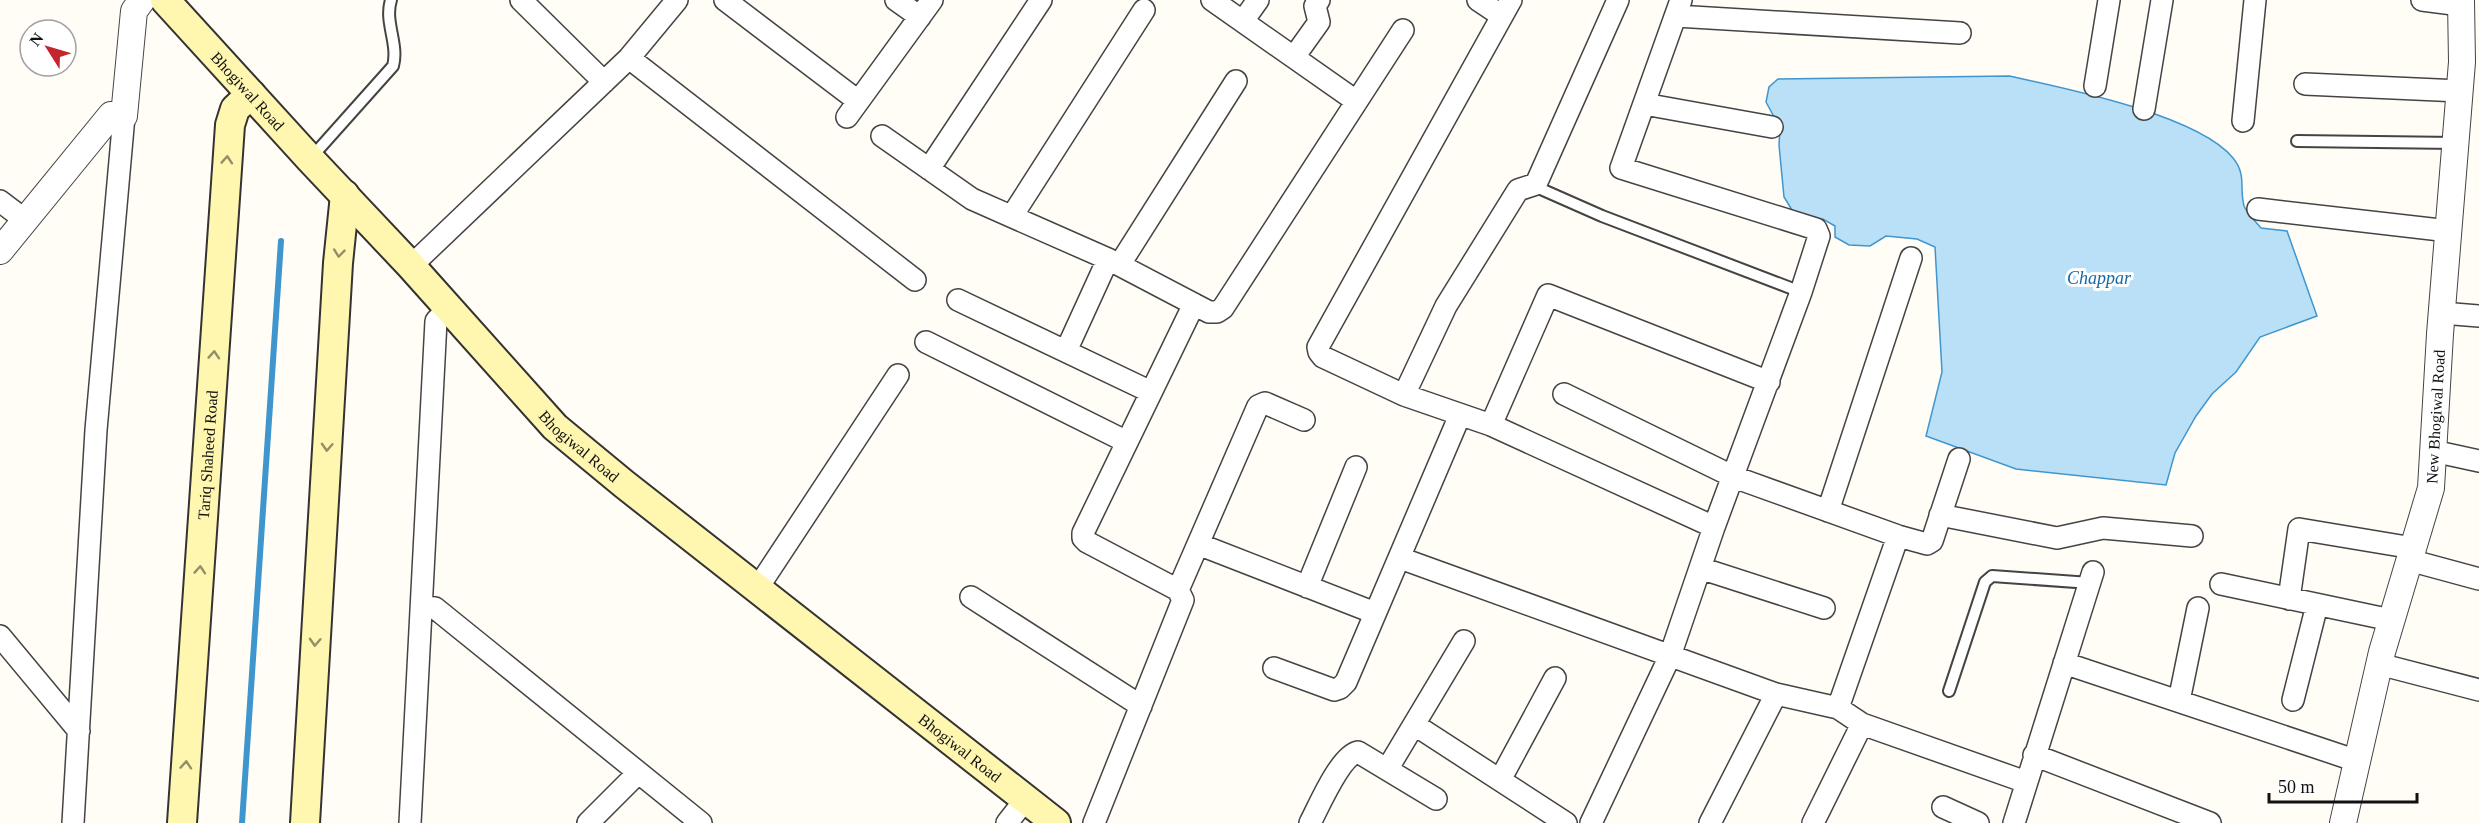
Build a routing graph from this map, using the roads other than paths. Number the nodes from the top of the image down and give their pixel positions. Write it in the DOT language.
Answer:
graph roads {
  1 [pos="142,0"];
  2 [pos="165,0"];
  3 [pos="391,0"];
  4 [pos="521,0"];
  5 [pos="677,0"];
  6 [pos="725,0"];
  7 [pos="896,0"];
  8 [pos="932,0"];
  9 [pos="1041,0"];
  10 [pos="1212,0"];
  11 [pos="1258,0"];
  12 [pos="1319,0"];
  13 [pos="1478,0"];
  14 [pos="1618,0"];
  15 [pos="2109,0"];
  16 [pos="2162,0"];
  17 [pos="2255,0"];
  18 [pos="2422,0"];
  19 [pos="2461,2"];
  20 [pos="1507,8"];
  21 [pos="1678,8"];
  22 [pos="1144,10"];
  23 [pos="920,17"];
  24 [pos="1243,21"];
  25 [pos="1403,30"];
  26 [pos="1960,33"];
  27 [pos="1294,57"];
  28 [pos="629,58"];
  29 [pos="1236,81"];
  30 [pos="604,82"];
  31 [pos="2305,84"];
  32 [pos="2095,86"];
  33 [pos="2460,92"];
  34 [pos="251,94"];
  35 [pos="1356,101"];
  36 [pos="1644,104"];
  37 [pos="2144,109"];
  38 [pos="124,116"];
  39 [pos="2243,121"];
  40 [pos="1772,127"];
  41 [pos="882,136"];
  42 [pos="2297,141"];
  43 [pos="2456,143"];
  44 [pos="310,159"];
  45 [pos="929,169"];
  46 [pos="1534,186"];
  47 [pos="345,195"];
  48 [pos="0,201"];
  49 [pos="2258,209"];
  50 [pos="1012,216"];
  51 [pos="25,220"];
  52 [pos="2449,231"];
  53 [pos="0,251"];
  54 [pos="1911,258"];
  55 [pos="1114,261"];
  56 [pos="411,266"];
  57 [pos="915,280"];
  58 [pos="1801,292"];
  59 [pos="958,300"];
  60 [pos="1194,304"];
  61 [pos="448,308"];
  62 [pos="2442,313"];
  63 [pos="2479,316"];
  64 [pos="926,342"];
  65 [pos="1066,351"];
  66 [pos="898,375"];
  67 [pos="1769,382"];
  68 [pos="1151,392"];
  69 [pos="1564,393"];
  70 [pos="1404,395"];
  71 [pos="1460,415"];
  72 [pos="1304,420"];
  73 [pos="1491,425"];
  74 [pos="1127,442"];
  75 [pos="2433,451"];
  76 [pos="1959,459"];
  77 [pos="2479,461"];
  78 [pos="1356,467"];
  79 [pos="1734,477"];
  80 [pos="1828,511"];
  81 [pos="1941,515"];
  82 [pos="1714,527"];
  83 [pos="1898,536"];
  84 [pos="2192,536"];
  85 [pos="1198,544"];
  86 [pos="2411,554"];
  87 [pos="1400,558"];
  88 [pos="1700,568"];
  89 [pos="2092,578"];
  90 [pos="2479,579"];
  91 [pos="2221,584"];
  92 [pos="1307,587"];
  93 [pos="757,589"];
  94 [pos="1178,590"];
  95 [pos="971,597"];
  96 [pos="2289,598"];
  97 [pos="2317,604"];
  98 [pos="422,607"];
  99 [pos="1824,608"];
  100 [pos="2198,609"];
  101 [pos="1375,613"];
  102 [pos="2391,620"];
  103 [pos="0,636"];
  104 [pos="1464,641"];
  105 [pos="1670,656"];
  106 [pos="2064,663"];
  107 [pos="2379,664"];
  108 [pos="1274,668"];
  109 [pos="1555,678"];
  110 [pos="2479,690"];
  111 [pos="1949,691"];
  112 [pos="1776,694"];
  113 [pos="2293,700"];
  114 [pos="2180,701"];
  115 [pos="1141,706"];
  116 [pos="1838,708"];
  117 [pos="1862,724"];
  118 [pos="1415,725"];
  119 [pos="78,731"];
  120 [pos="2034,755"];
  121 [pos="2357,761"];
  122 [pos="1389,768"];
  123 [pos="638,772"];
  124 [pos="1500,780"];
  125 [pos="2026,782"];
  126 [pos="1436,799"];
  127 [pos="1025,800"];
  128 [pos="1944,807"];
  129 [pos="73,823"];
  130 [pos="182,823"];
  131 [pos="305,823"];
  132 [pos="410,823"];
  133 [pos="588,823"];
  134 [pos="701,823"];
  135 [pos="1007,823"];
  136 [pos="1056,823"];
  137 [pos="1094,823"];
  138 [pos="1310,823"];
  139 [pos="1566,823"];
  140 [pos="1591,823"];
  141 [pos="1710,823"];
  142 [pos="1813,823"];
  143 [pos="1978,823"];
  144 [pos="2014,823"];
  145 [pos="2210,823"];
  146 [pos="2343,823"];
  1 -- 38 [label="street"];
  2 -- 34 [label="main road, Bhogiwal Road"];
  3 -- 44 [label="lane"];
  4 -- 30 [label="street"];
  5 -- 28 [label="street"];
  6 -- 23 [label="street"];
  7 -- 23 [label="street"];
  8 -- 23 [label="street"];
  9 -- 45 [label="street"];
  10 -- 24 [label="street"];
  11 -- 24 [label="street"];
  12 -- 27 [label="street"];
  13 -- 20 [label="street"];
  14 -- 46 [label="street"];
  15 -- 32 [label="street"];
  16 -- 37 [label="street"];
  17 -- 39 [label="street"];
  18 -- 19 [label="street"];
  19 -- 33 [label="street, New Bhogiwal Road"];
  20 -- 70 [label="street"];
  21 -- 26 [label="street"];
  21 -- 36 [label="street"];
  22 -- 50 [label="street"];
  24 -- 27 [label="street"];
  25 -- 35 [label="street"];
  27 -- 35 [label="street"];
  28 -- 30 [label="street"];
  28 -- 57 [label="street"];
  29 -- 55 [label="street"];
  30 -- 56 [label="street"];
  31 -- 33 [label="street"];
  33 -- 43 [label="street, New Bhogiwal Road"];
  34 -- 44 [label="main road, Bhogiwal Road"];
  130 -- 34 [label="main road, Tariq Shaheed Road, one-way"];
  35 -- 60 [label="street"];
  36 -- 40 [label="street"];
  36 -- 58 [label="street"];
  38 -- 51 [label="street"];
  38 -- 119 [label="street"];
  41 -- 45 [label="street"];
  42 -- 43 [label="lane"];
  43 -- 52 [label="street, New Bhogiwal Road"];
  44 -- 47 [label="main road, Bhogiwal Road"];
  45 -- 50 [label="street"];
  46 -- 58 [label="lane"];
  46 -- 70 [label="street"];
  47 -- 56 [label="main road, Bhogiwal Road"];
  47 -- 131 [label="main road, one-way"];
  48 -- 51 [label="street"];
  49 -- 52 [label="street"];
  50 -- 55 [label="street"];
  51 -- 53 [label="street"];
  52 -- 62 [label="street, New Bhogiwal Road"];
  54 -- 80 [label="street"];
  55 -- 60 [label="street"];
  55 -- 65 [label="street"];
  56 -- 61 [label="main road, Bhogiwal Road"];
  58 -- 67 [label="street"];
  59 -- 65 [label="street"];
  60 -- 68 [label="street"];
  61 -- 93 [label="main road, Bhogiwal Road"];
  61 -- 98 [label="street"];
  62 -- 63 [label="street"];
  62 -- 75 [label="street, New Bhogiwal Road"];
  64 -- 74 [label="street"];
  65 -- 68 [label="street"];
  66 -- 93 [label="street"];
  67 -- 73 [label="street"];
  67 -- 79 [label="street"];
  68 -- 74 [label="street"];
  69 -- 79 [label="street"];
  70 -- 71 [label="street"];
  71 -- 73 [label="street"];
  71 -- 87 [label="street"];
  72 -- 85 [label="street"];
  73 -- 82 [label="street"];
  74 -- 94 [label="street"];
  75 -- 77 [label="street"];
  75 -- 86 [label="street, New Bhogiwal Road"];
  76 -- 81 [label="street"];
  78 -- 92 [label="street"];
  79 -- 80 [label="street"];
  79 -- 82 [label="street"];
  80 -- 83 [label="street"];
  81 -- 83 [label="street"];
  81 -- 84 [label="street"];
  82 -- 88 [label="street"];
  83 -- 116 [label="street"];
  85 -- 92 [label="street"];
  85 -- 94 [label="street"];
  86 -- 90 [label="street"];
  86 -- 96 [label="street"];
  86 -- 102 [label="street, New Bhogiwal Road"];
  87 -- 101 [label="street"];
  87 -- 105 [label="street"];
  88 -- 99 [label="street"];
  88 -- 105 [label="street"];
  89 -- 106 [label="street"];
  89 -- 111 [label="lane"];
  91 -- 96 [label="street"];
  92 -- 101 [label="street"];
  93 -- 127 [label="main road, Bhogiwal Road"];
  94 -- 115 [label="street"];
  95 -- 115 [label="street"];
  96 -- 97 [label="street"];
  97 -- 102 [label="street"];
  97 -- 113 [label="street"];
  98 -- 123 [label="street"];
  98 -- 132 [label="street"];
  100 -- 114 [label="street"];
  101 -- 108 [label="street"];
  102 -- 107 [label="street, New Bhogiwal Road"];
  103 -- 119 [label="street"];
  104 -- 118 [label="street"];
  105 -- 112 [label="street"];
  105 -- 140 [label="street"];
  106 -- 114 [label="street"];
  106 -- 120 [label="street"];
  107 -- 110 [label="street"];
  107 -- 121 [label="street, New Bhogiwal Road"];
  109 -- 124 [label="street"];
  112 -- 116 [label="street"];
  112 -- 141 [label="street"];
  114 -- 121 [label="street"];
  115 -- 137 [label="street"];
  116 -- 117 [label="street"];
  117 -- 125 [label="street"];
  117 -- 142 [label="street"];
  118 -- 122 [label="street"];
  118 -- 124 [label="street"];
  119 -- 129 [label="street"];
  120 -- 125 [label="street"];
  120 -- 145 [label="street"];
  121 -- 146 [label="street, New Bhogiwal Road"];
  122 -- 126 [label="street"];
  122 -- 138 [label="street"];
  123 -- 133 [label="street"];
  123 -- 134 [label="street"];
  124 -- 139 [label="street"];
  125 -- 144 [label="street"];
  127 -- 135 [label="street"];
  127 -- 136 [label="main road, Bhogiwal Road"];
  128 -- 143 [label="street"];
}
